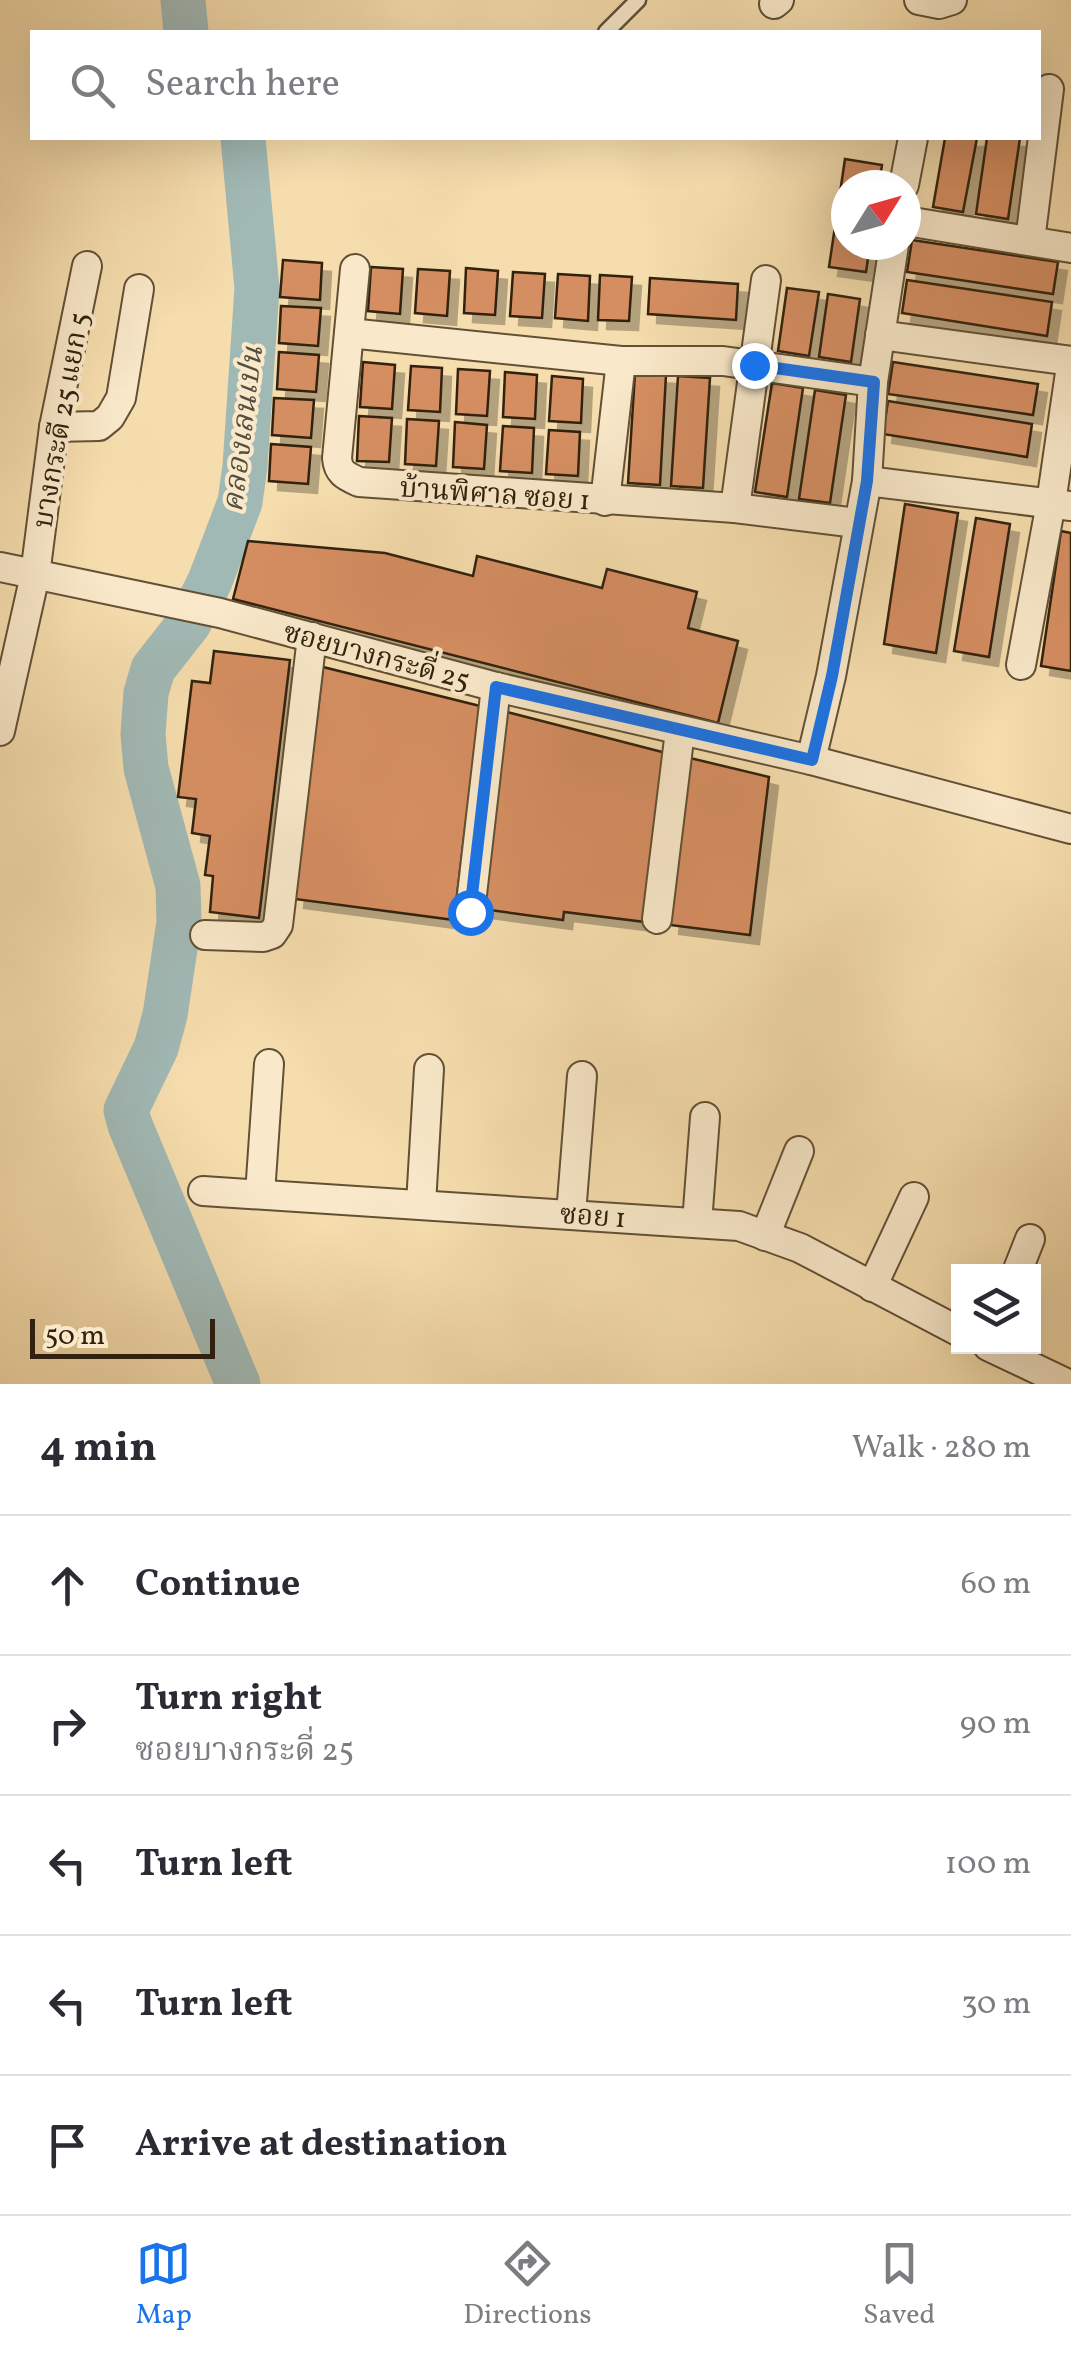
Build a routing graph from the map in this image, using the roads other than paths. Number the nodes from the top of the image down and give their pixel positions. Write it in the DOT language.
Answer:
graph roads {
  1 [pos="638,0"];
  2 [pos="919,0"];
  3 [pos="952,0"];
  4 [pos="608,30"];
  5 [pos="1050,88"];
  6 [pos="913,140"];
  7 [pos="907,170"];
  8 [pos="921,223"];
  9 [pos="1030,241"];
  10 [pos="1071,248"];
  11 [pos="892,260"];
  12 [pos="87,266"];
  13 [pos="355,269"];
  14 [pos="766,280"];
  15 [pos="139,289"];
  16 [pos="349,333"];
  17 [pos="880,334"];
  18 [pos="622,361"];
  19 [pos="1071,363"];
  20 [pos="754,365"];
  21 [pos="874,382"];
  22 [pos="54,427"];
  23 [pos="867,481"];
  24 [pos="605,501"];
  25 [pos="1061,504"];
  26 [pos="735,508"];
  27 [pos="857,523"];
  28 [pos="0,566"];
  29 [pos="34,575"];
  30 [pos="312,638"];
  31 [pos="1022,665"];
  32 [pos="496,687"];
  33 [pos="0,730"];
  34 [pos="680,731"];
  35 [pos="812,760"];
  36 [pos="1071,829"];
  37 [pos="470,912"];
  38 [pos="657,919"];
  39 [pos="205,935"];
  40 [pos="269,1064"];
  41 [pos="429,1069"];
  42 [pos="582,1076"];
  43 [pos="705,1117"];
  44 [pos="800,1151"];
  45 [pos="202,1190"];
  46 [pos="260,1194"];
  47 [pos="914,1197"];
  48 [pos="421,1204"];
  49 [pos="571,1214"];
  50 [pos="698,1223"];
  51 [pos="765,1236"];
  52 [pos="1030,1239"];
  53 [pos="1020,1264"];
  54 [pos="872,1287"];
  55 [pos="951,1327"];
  56 [pos="1005,1354"];
  57 [pos="1068,1384"];
  1 -- 4 [label="lane"];
  2 -- 3 [label="street"];
  5 -- 9 [label="street"];
  6 -- 7 [label="street"];
  8 -- 9 [label="street"];
  9 -- 10 [label="street"];
  11 -- 17 [label="street"];
  12 -- 22 [label="street, บางกระดี 25 แยก 5"];
  13 -- 16 [label="street, บ้านพิศาล ซอย 1"];
  14 -- 20 [label="street"];
  15 -- 22 [label="street"];
  16 -- 18 [label="street"];
  16 -- 24 [label="street, บ้านพิศาล ซอย 1"];
  17 -- 19 [label="street"];
  17 -- 21 [label="street"];
  18 -- 20 [label="street"];
  18 -- 24 [label="street"];
  19 -- 25 [label="street"];
  20 -- 21 [label="street"];
  20 -- 26 [label="street"];
  21 -- 23 [label="street"];
  22 -- 29 [label="street, บางกระดี 25 แยก 5"];
  23 -- 25 [label="street"];
  23 -- 27 [label="street"];
  24 -- 26 [label="street, บ้านพิศาล ซอย 1"];
  25 -- 31 [label="street"];
  26 -- 27 [label="street, บ้านพิศาล ซอย 1"];
  27 -- 35 [label="street"];
  28 -- 29 [label="street, ซอยบางกระดี่ 25"];
  29 -- 30 [label="street, ซอยบางกระดี่ 25"];
  29 -- 33 [label="street, บางกระดี 25 แยก 5"];
  30 -- 32 [label="street, ซอยบางกระดี่ 25"];
  30 -- 39 [label="street"];
  32 -- 34 [label="street, ซอยบางกระดี่ 25"];
  32 -- 37 [label="street"];
  34 -- 35 [label="street, ซอยบางกระดี่ 25"];
  34 -- 38 [label="street"];
  35 -- 36 [label="street, ซอยบางกระดี่ 25"];
  40 -- 46 [label="street"];
  41 -- 48 [label="street"];
  42 -- 49 [label="street"];
  43 -- 50 [label="street"];
  44 -- 51 [label="street"];
  45 -- 46 [label="street, ซอย 1"];
  46 -- 48 [label="street, ซอย 1"];
  47 -- 54 [label="street"];
  48 -- 49 [label="street, ซอย 1"];
  49 -- 50 [label="street, ซอย 1"];
  50 -- 51 [label="street, ซอย 1"];
  51 -- 54 [label="street, ซอย 1"];
  52 -- 53 [label="street"];
  54 -- 55 [label="street, ซอย 1"];
  56 -- 57 [label="street"];
}
